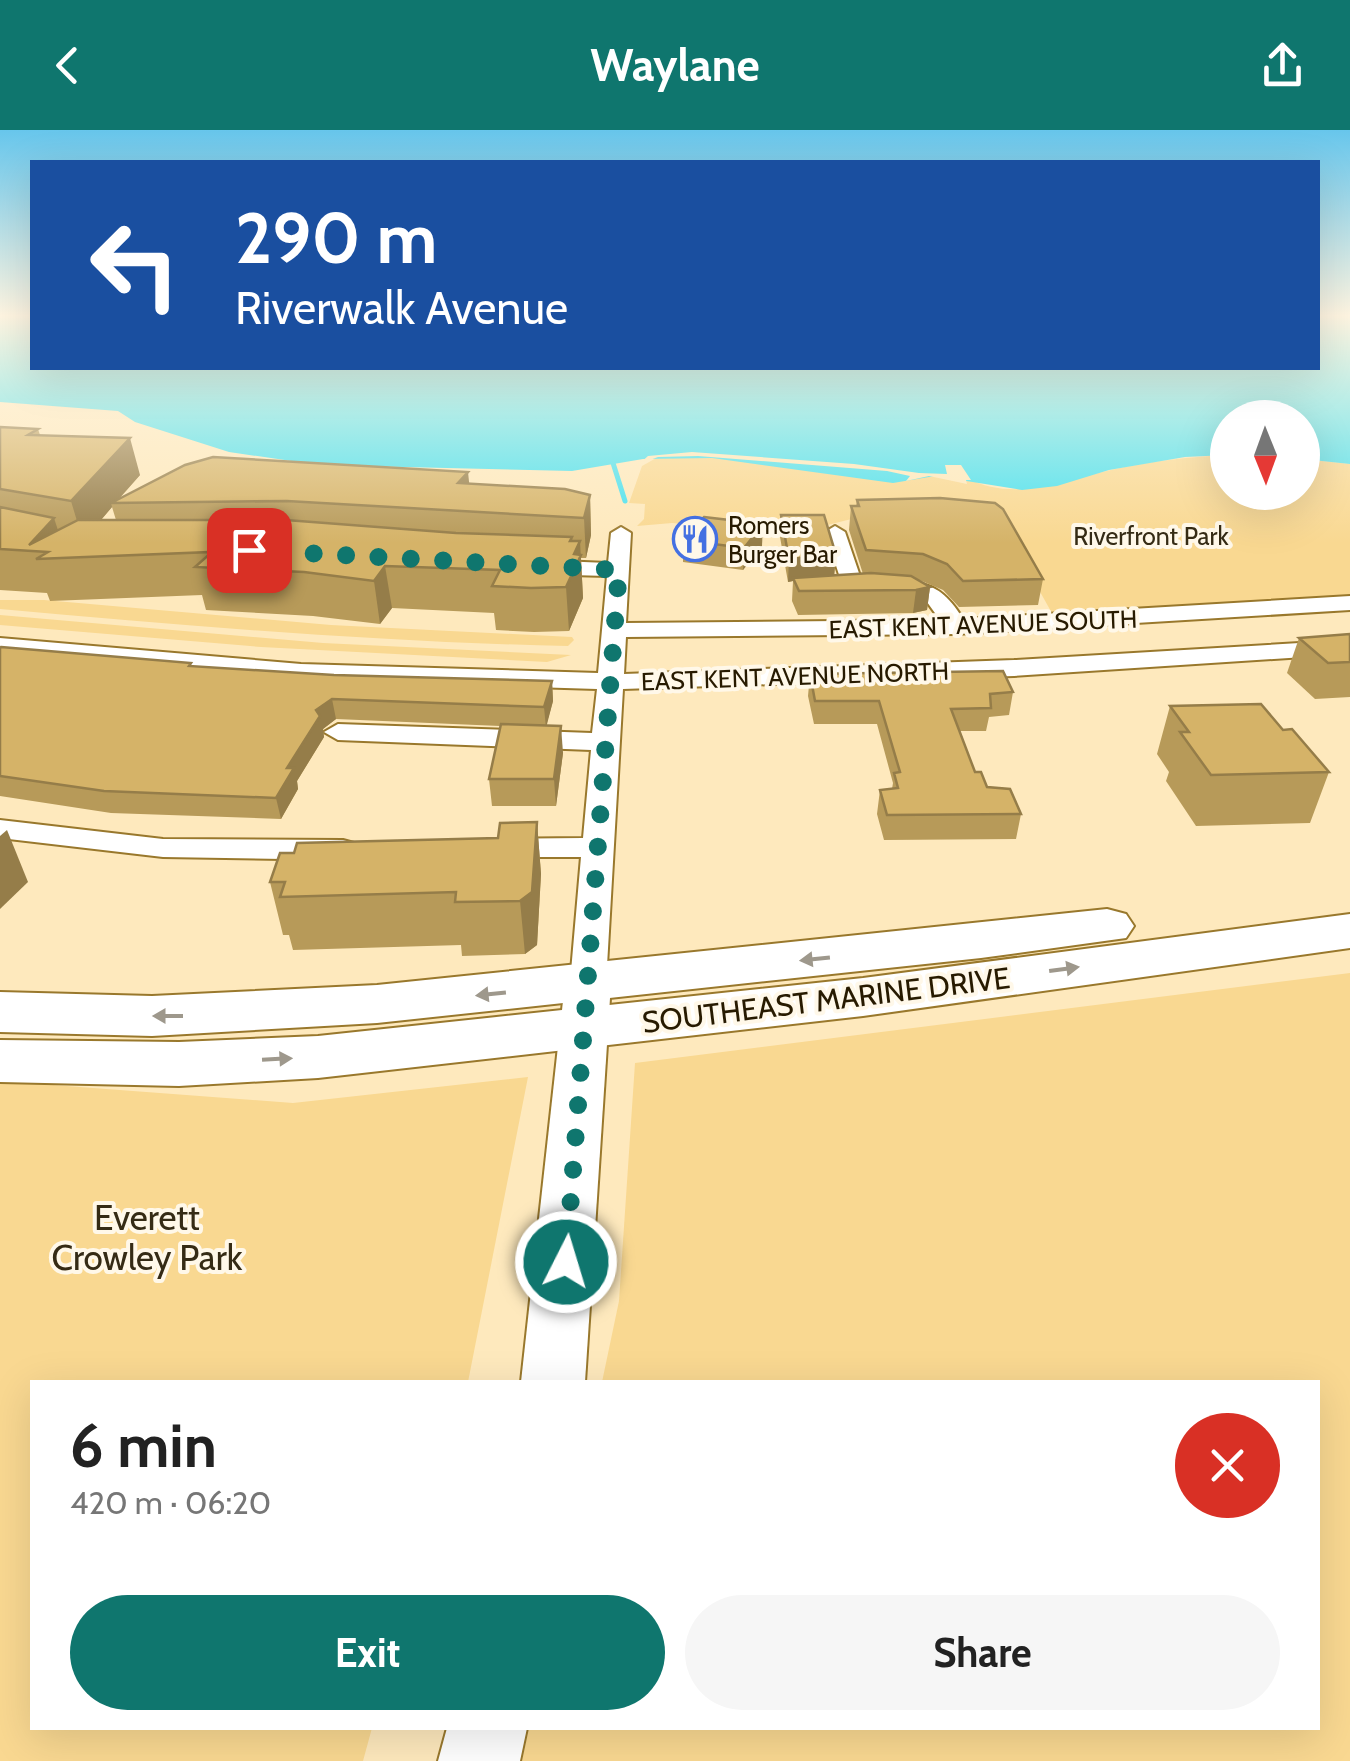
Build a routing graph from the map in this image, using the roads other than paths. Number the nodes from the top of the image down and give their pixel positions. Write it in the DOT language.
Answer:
graph roads {
  1 [pos="835,532"];
  2 [pos="621,534"];
  3 [pos="515,566"];
  4 [pos="619,570"];
  5 [pos="852,584"];
  6 [pos="825,591"];
  7 [pos="1350,603"];
  8 [pos="956,627"];
  9 [pos="616,630"];
  10 [pos="0,645"];
  11 [pos="1350,647"];
  12 [pos="612,682"];
  13 [pos="338,732"];
  14 [pos="608,742"];
  15 [pos="0,830"];
  16 [pos="599,847"];
  17 [pos="466,849"];
  18 [pos="371,850"];
  19 [pos="1350,902"];
  20 [pos="1350,931"];
  21 [pos="587,1006"];
  22 [pos="0,1012"];
  23 [pos="0,1061"];
  24 [pos="553,1380"];
  25 [pos="487,1730"];
  26 [pos="479,1761"];
  1 -- 5 [label="street"];
  2 -- 4 [label="street"];
  3 -- 4 [label="street"];
  4 -- 9 [label="street"];
  5 -- 6 [label="street"];
  5 -- 8 [label="street"];
  7 -- 8 [label="street, EAST KENT AVENUE SOUTH"];
  8 -- 9 [label="street, EAST KENT AVENUE SOUTH"];
  9 -- 12 [label="street"];
  10 -- 12 [label="street, EAST KENT AVENUE NORTH"];
  11 -- 12 [label="street, EAST KENT AVENUE NORTH"];
  12 -- 14 [label="street"];
  13 -- 14 [label="street"];
  14 -- 16 [label="street"];
  15 -- 18 [label="street"];
  16 -- 17 [label="street"];
  16 -- 21 [label="street"];
  19 -- 21 [label="main road, SOUTHEAST MARINE DRIVE, one-way"];
  21 -- 20 [label="main road, SOUTHEAST MARINE DRIVE, one-way"];
  21 -- 22 [label="main road, SOUTHEAST MARINE DRIVE, one-way"];
  23 -- 21 [label="main road, SOUTHEAST MARINE DRIVE, one-way"];
  21 -- 24 [label="street"];
  25 -- 26 [label="street"];
}
